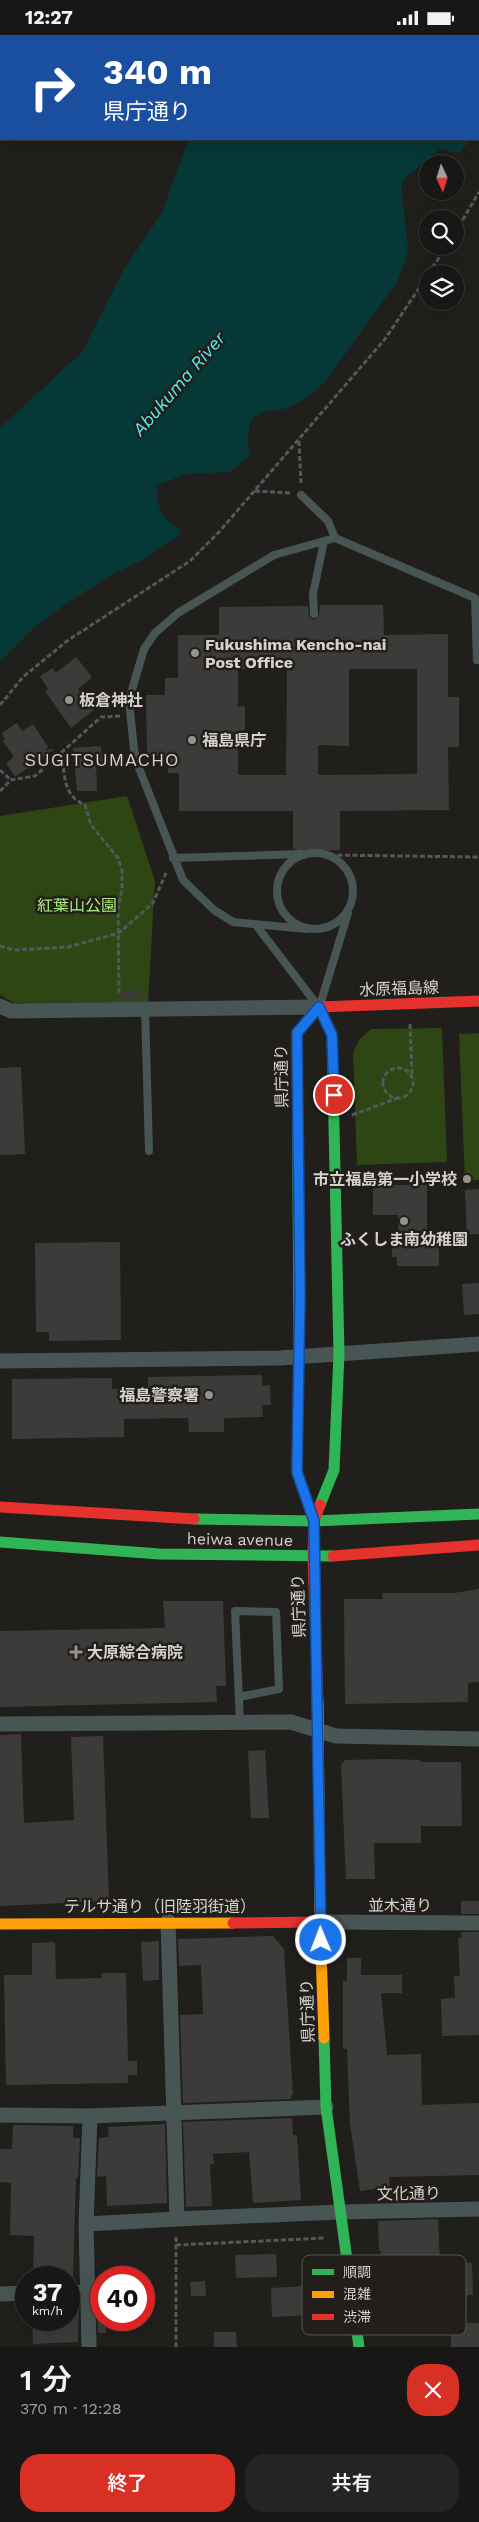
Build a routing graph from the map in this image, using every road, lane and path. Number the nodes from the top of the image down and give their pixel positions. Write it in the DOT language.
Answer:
graph roads {
  1 [pos="479,192"];
  2 [pos="464,218"];
  3 [pos="419,287"];
  4 [pos="299,441"];
  5 [pos="255,491"];
  6 [pos="302,495"];
  7 [pos="335,538"];
  8 [pos="324,541"];
  9 [pos="314,614"];
  10 [pos="477,660"];
  11 [pos="0,705"];
  12 [pos="115,716"];
  13 [pos="61,753"];
  14 [pos="0,770"];
  15 [pos="11,780"];
  16 [pos="0,791"];
  17 [pos="305,853"];
  18 [pos="330,855"];
  19 [pos="479,857"];
  20 [pos="173,858"];
  21 [pos="350,908"];
  22 [pos="256,925"];
  23 [pos="307,929"];
  24 [pos="119,933"];
  25 [pos="0,947"];
  26 [pos="479,1001"];
  27 [pos="0,1006"];
  28 [pos="319,1007"];
  29 [pos="119,1009"];
  30 [pos="145,1009"];
  31 [pos="410,1019"];
  32 [pos="412,1076"];
  33 [pos="398,1098"];
  34 [pos="347,1117"];
  35 [pos="149,1151"];
  36 [pos="479,1344"];
  37 [pos="339,1353"];
  38 [pos="299,1357"];
  39 [pos="0,1361"];
  40 [pos="0,1507"];
  41 [pos="479,1514"];
  42 [pos="314,1521"];
  43 [pos="0,1542"];
  44 [pos="479,1545"];
  45 [pos="313,1557"];
  46 [pos="239,1697"];
  47 [pos="240,1723"];
  48 [pos="0,1725"];
  49 [pos="319,1730"];
  50 [pos="479,1739"];
  51 [pos="168,1921"];
  52 [pos="320,1922"];
  53 [pos="479,1923"];
  54 [pos="0,1924"];
  55 [pos="326,2107"];
  56 [pos="175,2112"];
  57 [pos="0,2115"];
  58 [pos="90,2116"];
  59 [pos="479,2209"];
  60 [pos="339,2212"];
  61 [pos="177,2219"];
  62 [pos="86,2224"];
  63 [pos="343,2237"];
  64 [pos="176,2245"];
  65 [pos="346,2255"];
  66 [pos="80,2292"];
  67 [pos="88,2292"];
  68 [pos="15,2293"];
  69 [pos="0,2294"];
  70 [pos="89,2347"];
  71 [pos="176,2347"];
  1 -- 2 [label="path"];
  3 -- 4 [label="path"];
  4 -- 5 [label="path"];
  4 -- 6 [label="path"];
  5 -- 6 [label="path"];
  5 -- 11 [label="path"];
  6 -- 7 [label="lane"];
  7 -- 8 [label="lane"];
  7 -- 10 [label="lane"];
  8 -- 9 [label="lane"];
  8 -- 20 [label="lane"];
  12 -- 13 [label="path"];
  13 -- 15 [label="path"];
  13 -- 24 [label="path"];
  14 -- 15 [label="path"];
  15 -- 16 [label="path"];
  17 -- 18 [label="lane"];
  17 -- 20 [label="lane"];
  17 -- 23 [label="lane"];
  18 -- 19 [label="path"];
  18 -- 21 [label="lane"];
  20 -- 22 [label="lane"];
  20 -- 24 [label="path"];
  21 -- 23 [label="lane"];
  21 -- 28 [label="lane"];
  22 -- 23 [label="lane"];
  22 -- 28 [label="lane"];
  24 -- 25 [label="path"];
  24 -- 29 [label="path"];
  26 -- 28 [label="main road, 水原福島線"];
  27 -- 29 [label="street"];
  28 -- 30 [label="street"];
  28 -- 37 [label="main road, 県庁通り"];
  28 -- 38 [label="main road, 県庁通り"];
  29 -- 30 [label="street"];
  30 -- 35 [label="lane"];
  31 -- 32 [label="path"];
  32 -- 33 [label="path"];
  32 -- 33 [label="path"];
  33 -- 34 [label="path"];
  36 -- 37 [label="street"];
  37 -- 38 [label="street"];
  37 -- 42 [label="main road, 県庁通り"];
  38 -- 39 [label="street"];
  38 -- 42 [label="main road, 県庁通り"];
  40 -- 42 [label="main road, heiwa avenue"];
  41 -- 42 [label="main road, heiwa avenue"];
  42 -- 45 [label="main road, 県庁通り"];
  43 -- 45 [label="main road, heiwa avenue"];
  44 -- 45 [label="main road, heiwa avenue"];
  45 -- 49 [label="main road, 県庁通り"];
  46 -- 46 [label="lane"];
  46 -- 47 [label="lane"];
  47 -- 48 [label="street"];
  47 -- 49 [label="street"];
  49 -- 50 [label="street"];
  49 -- 52 [label="main road, 県庁通り"];
  51 -- 52 [label="main road, テルサ通り（旧陸羽街道）"];
  51 -- 54 [label="main road, テルサ通り（旧陸羽街道）"];
  51 -- 56 [label="street"];
  52 -- 53 [label="street, 並木通り"];
  52 -- 55 [label="main road, 県庁通り"];
  55 -- 56 [label="street"];
  55 -- 60 [label="main road, 県庁通り"];
  56 -- 58 [label="street"];
  56 -- 61 [label="street"];
  57 -- 58 [label="street"];
  58 -- 62 [label="street"];
  59 -- 60 [label="street, 文化通り"];
  60 -- 61 [label="street, 文化通り"];
  60 -- 63 [label="main road, 県庁通り"];
  61 -- 62 [label="street, 文化通り"];
  61 -- 64 [label="path"];
  62 -- 67 [label="street"];
  63 -- 64 [label="path"];
  63 -- 65 [label="main road, 県庁通り"];
  64 -- 71 [label="path"];
  66 -- 67 [label="street"];
  67 -- 70 [label="street"];
  68 -- 69 [label="street"];
}
